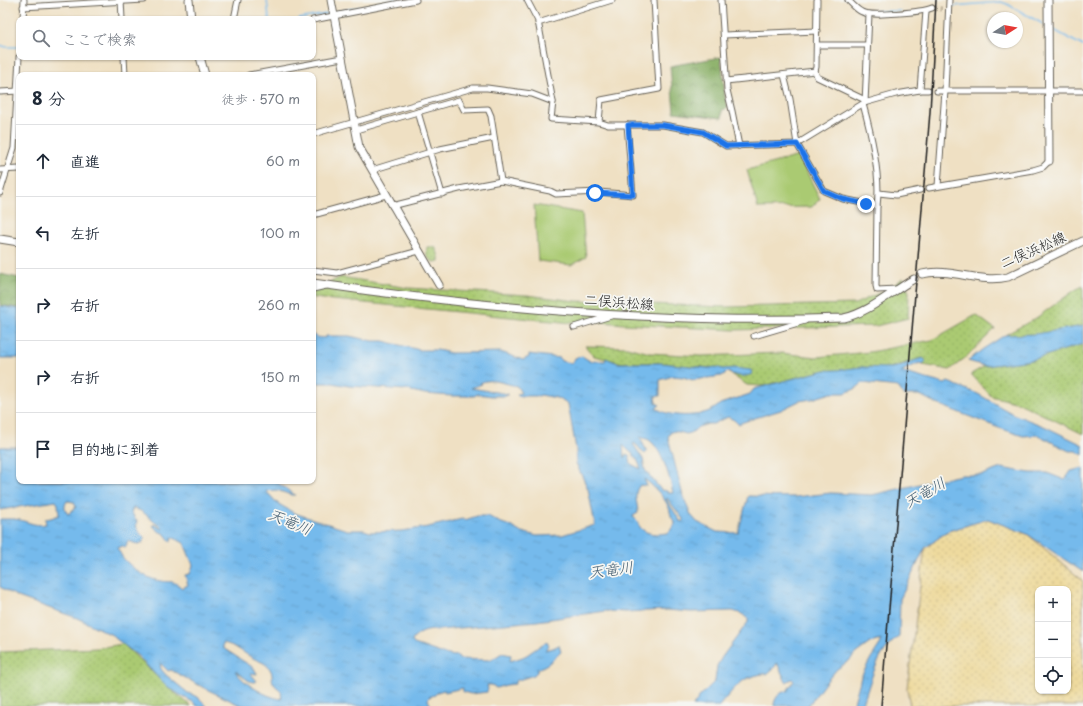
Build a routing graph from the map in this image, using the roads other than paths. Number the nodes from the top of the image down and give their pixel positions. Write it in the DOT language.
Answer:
graph roads {
  1 [pos="24,0"];
  2 [pos="144,0"];
  3 [pos="189,0"];
  4 [pos="238,0"];
  5 [pos="331,0"];
  6 [pos="416,0"];
  7 [pos="527,0"];
  8 [pos="612,0"];
  9 [pos="654,0"];
  10 [pos="722,0"];
  11 [pos="817,0"];
  12 [pos="848,0"];
  13 [pos="949,0"];
  14 [pos="1048,0"];
  15 [pos="121,1"];
  16 [pos="23,7"];
  17 [pos="932,8"];
  18 [pos="942,9"];
  19 [pos="949,9"];
  20 [pos="926,11"];
  21 [pos="868,14"];
  22 [pos="334,15"];
  23 [pos="23,16"];
  24 [pos="122,16"];
  25 [pos="191,16"];
  26 [pos="235,16"];
  27 [pos="316,19"];
  28 [pos="538,23"];
  29 [pos="817,31"];
  30 [pos="724,35"];
  31 [pos="817,45"];
  32 [pos="867,45"];
  33 [pos="342,58"];
  34 [pos="19,60"];
  35 [pos="124,60"];
  36 [pos="201,60"];
  37 [pos="815,71"];
  38 [pos="19,72"];
  39 [pos="125,72"];
  40 [pos="204,72"];
  41 [pos="265,72"];
  42 [pos="784,75"];
  43 [pos="726,81"];
  44 [pos="920,90"];
  45 [pos="928,90"];
  46 [pos="16,91"];
  47 [pos="937,91"];
  48 [pos="1049,91"];
  49 [pos="1083,91"];
  50 [pos="0,92"];
  51 [pos="945,92"];
  52 [pos="553,102"];
  53 [pos="864,102"];
  54 [pos="418,112"];
  55 [pos="16,120"];
  56 [pos="599,122"];
  57 [pos="628,125"];
  58 [pos="355,127"];
  59 [pos="316,134"];
  60 [pos="494,138"];
  61 [pos="797,144"];
  62 [pos="739,146"];
  63 [pos="429,152"];
  64 [pos="1049,161"];
  65 [pos="16,169"];
  66 [pos="0,170"];
  67 [pos="7,170"];
  68 [pos="372,170"];
  69 [pos="501,181"];
  70 [pos="938,186"];
  71 [pos="929,188"];
  72 [pos="920,190"];
  73 [pos="0,193"];
  74 [pos="879,193"];
  75 [pos="442,194"];
  76 [pos="386,195"];
  77 [pos="392,206"];
  78 [pos="877,206"];
  79 [pos="316,214"];
  80 [pos="0,239"];
  81 [pos="1083,241"];
  82 [pos="16,242"];
  83 [pos="419,251"];
  84 [pos="316,270"];
  85 [pos="922,274"];
  86 [pos="914,279"];
  87 [pos="316,284"];
  88 [pos="439,285"];
  89 [pos="328,286"];
  90 [pos="316,288"];
  91 [pos="897,289"];
  92 [pos="615,314"];
  93 [pos="810,319"];
  94 [pos="574,327"];
  95 [pos="754,336"];
  1 -- 16 [label="street"];
  2 -- 15 [label="street"];
  3 -- 25 [label="main road"];
  4 -- 26 [label="street"];
  5 -- 22 [label="main road"];
  6 -- 22 [label="street"];
  7 -- 28 [label="street"];
  8 -- 28 [label="street"];
  9 -- 56 [label="street"];
  10 -- 30 [label="street"];
  11 -- 29 [label="street"];
  12 -- 21 [label="street"];
  13 -- 19 [label="street"];
  14 -- 48 [label="main road"];
  15 -- 16 [label="street"];
  15 -- 24 [label="street"];
  16 -- 23 [label="street"];
  17 -- 20 [label="street"];
  18 -- 19 [label="street"];
  19 -- 51 [label="street"];
  20 -- 21 [label="street"];
  20 -- 44 [label="street"];
  21 -- 32 [label="street"];
  22 -- 27 [label="street"];
  22 -- 33 [label="main road"];
  28 -- 52 [label="street"];
  29 -- 30 [label="street"];
  29 -- 31 [label="street"];
  30 -- 43 [label="street"];
  31 -- 32 [label="street"];
  31 -- 37 [label="street"];
  32 -- 53 [label="street"];
  33 -- 41 [label="street"];
  33 -- 58 [label="main road"];
  34 -- 38 [label="street"];
  35 -- 39 [label="street"];
  36 -- 40 [label="main road"];
  37 -- 42 [label="street"];
  37 -- 53 [label="street"];
  42 -- 43 [label="street"];
  42 -- 61 [label="street"];
  43 -- 62 [label="street"];
  44 -- 45 [label="street"];
  44 -- 53 [label="street"];
  46 -- 50 [label="street"];
  47 -- 51 [label="street"];
  48 -- 49 [label="street"];
  48 -- 51 [label="street"];
  48 -- 64 [label="main road"];
  51 -- 70 [label="street"];
  52 -- 56 [label="street"];
  52 -- 58 [label="street"];
  53 -- 61 [label="street"];
  53 -- 74 [label="street"];
  54 -- 58 [label="street"];
  54 -- 60 [label="street"];
  54 -- 63 [label="street"];
  55 -- 67 [label="street"];
  56 -- 57 [label="street"];
  57 -- 62 [label="street"];
  57 -- 69 [label="street"];
  58 -- 59 [label="street"];
  58 -- 68 [label="main road"];
  60 -- 63 [label="street"];
  60 -- 69 [label="street"];
  61 -- 62 [label="street"];
  61 -- 78 [label="street"];
  63 -- 68 [label="street"];
  63 -- 75 [label="street"];
  64 -- 70 [label="street"];
  65 -- 67 [label="street"];
  66 -- 67 [label="street"];
  67 -- 73 [label="street"];
  68 -- 76 [label="main road"];
  69 -- 75 [label="street"];
  70 -- 71 [label="street"];
  72 -- 74 [label="street"];
  74 -- 78 [label="street"];
  75 -- 77 [label="street"];
  76 -- 77 [label="main road"];
  76 -- 79 [label="street"];
  77 -- 83 [label="main road"];
  78 -- 91 [label="street"];
  80 -- 82 [label="main road"];
  81 -- 85 [label="main road, 二俣浜松線"];
  83 -- 84 [label="street"];
  83 -- 88 [label="main road"];
  86 -- 91 [label="main road, 二俣浜松線"];
  87 -- 89 [label="main road, 二俣浜松線"];
  89 -- 90 [label="street"];
  89 -- 92 [label="main road, 二俣浜松線"];
  91 -- 93 [label="main road, 二俣浜松線"];
  92 -- 93 [label="main road, 二俣浜松線"];
  92 -- 94 [label="street"];
  93 -- 95 [label="street"];
}
